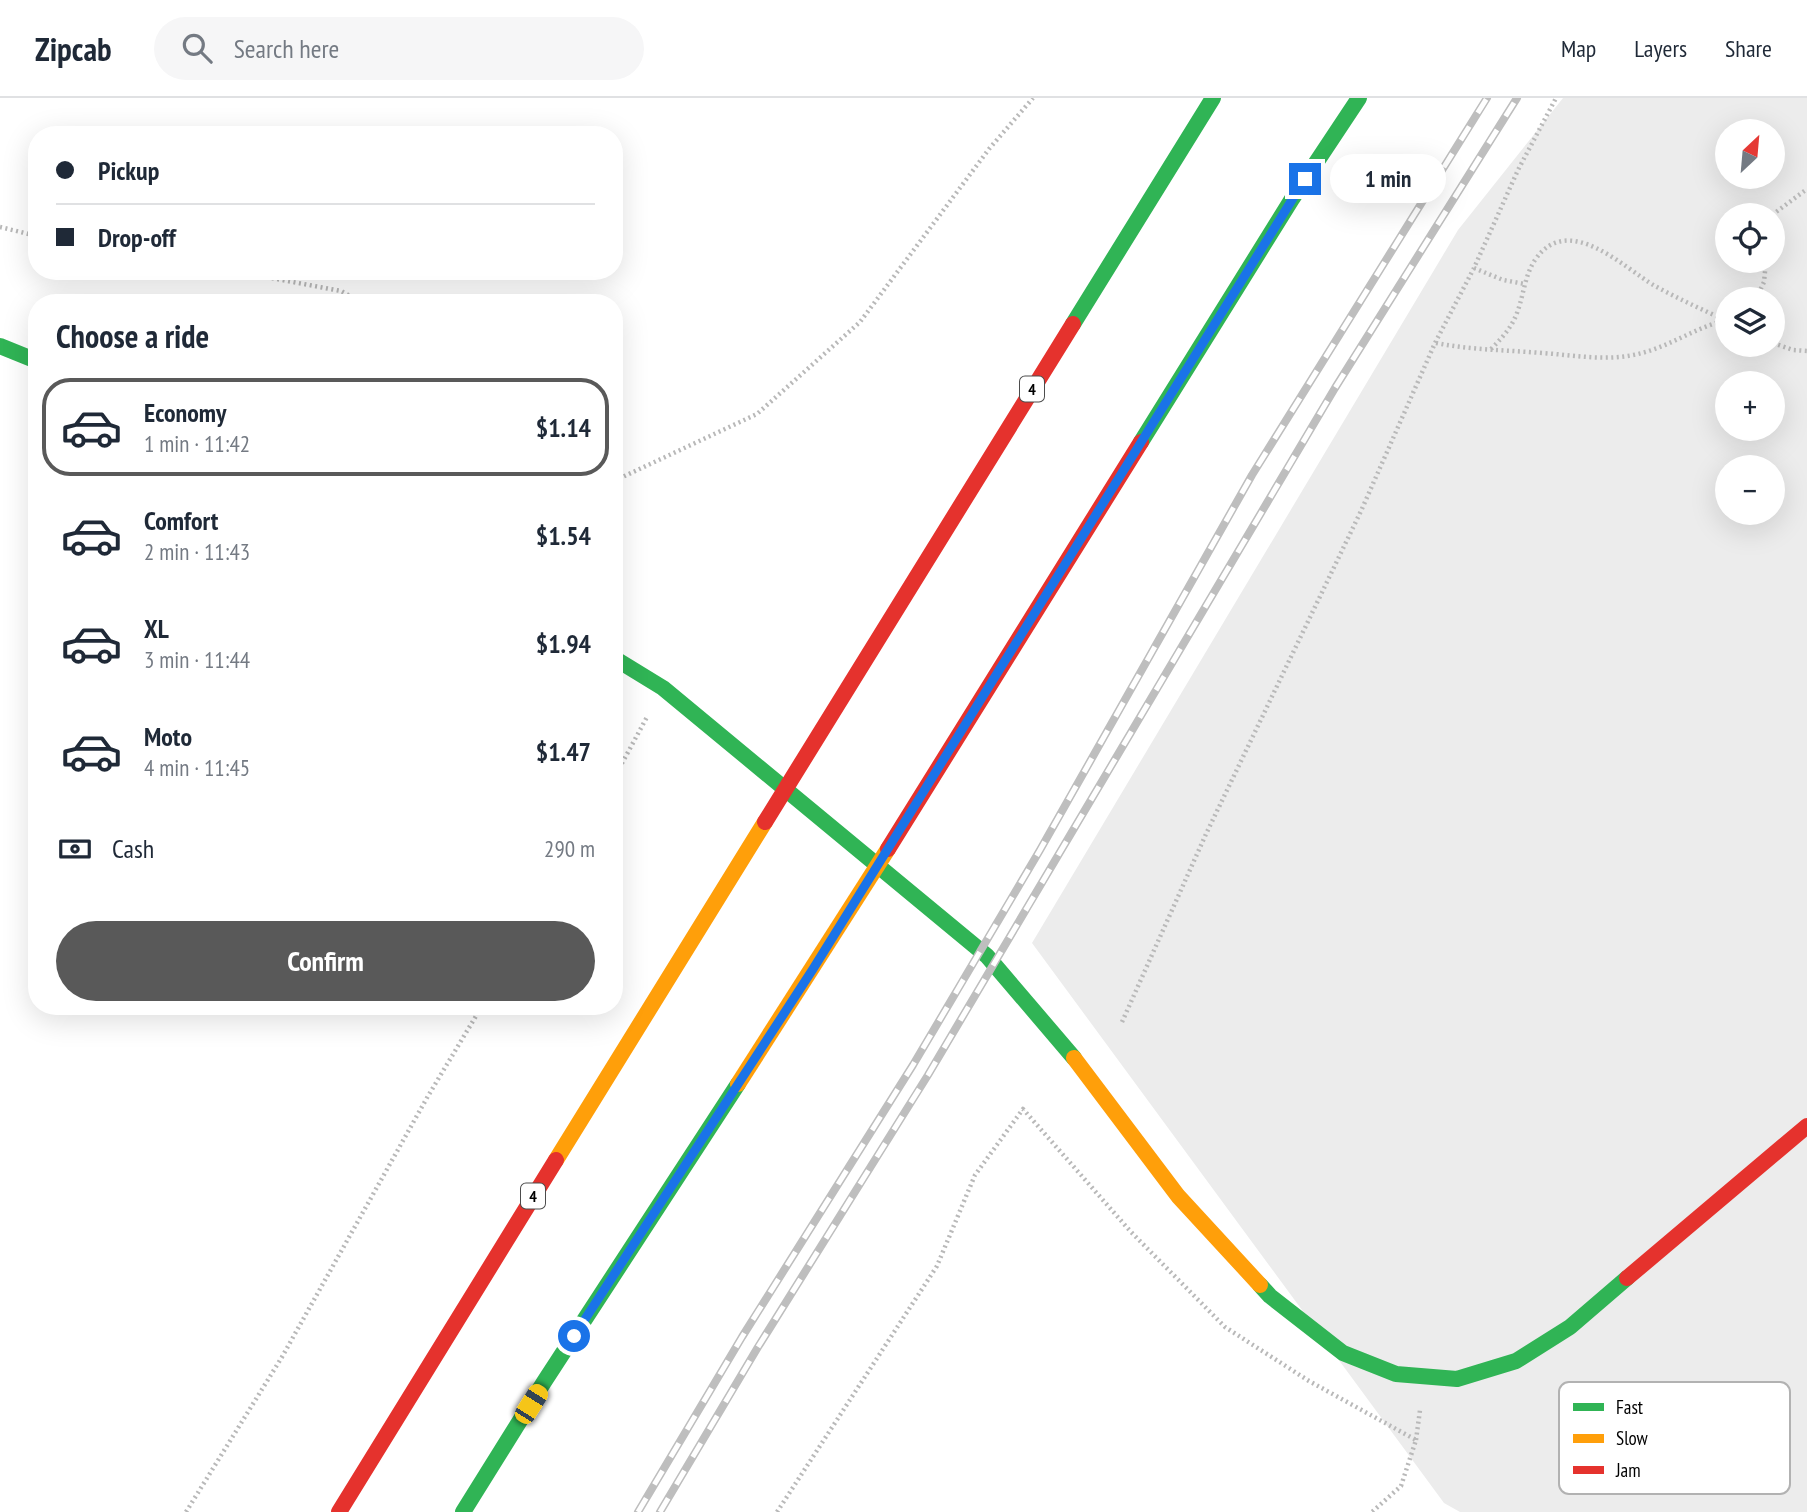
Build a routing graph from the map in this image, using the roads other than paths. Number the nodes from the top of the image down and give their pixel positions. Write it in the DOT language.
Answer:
graph roads {
  1 [pos="1213,98"];
  2 [pos="1359,98"];
  3 [pos="0,346"];
  4 [pos="28,357"];
  5 [pos="623,664"];
  6 [pos="1807,1126"];
  7 [pos="339,1512"];
  8 [pos="463,1512"];
  1 -- 7 [label="main road, 4"];
  2 -- 8 [label="main road"];
  3 -- 4 [label="main road"];
  5 -- 6 [label="main road"];
}
